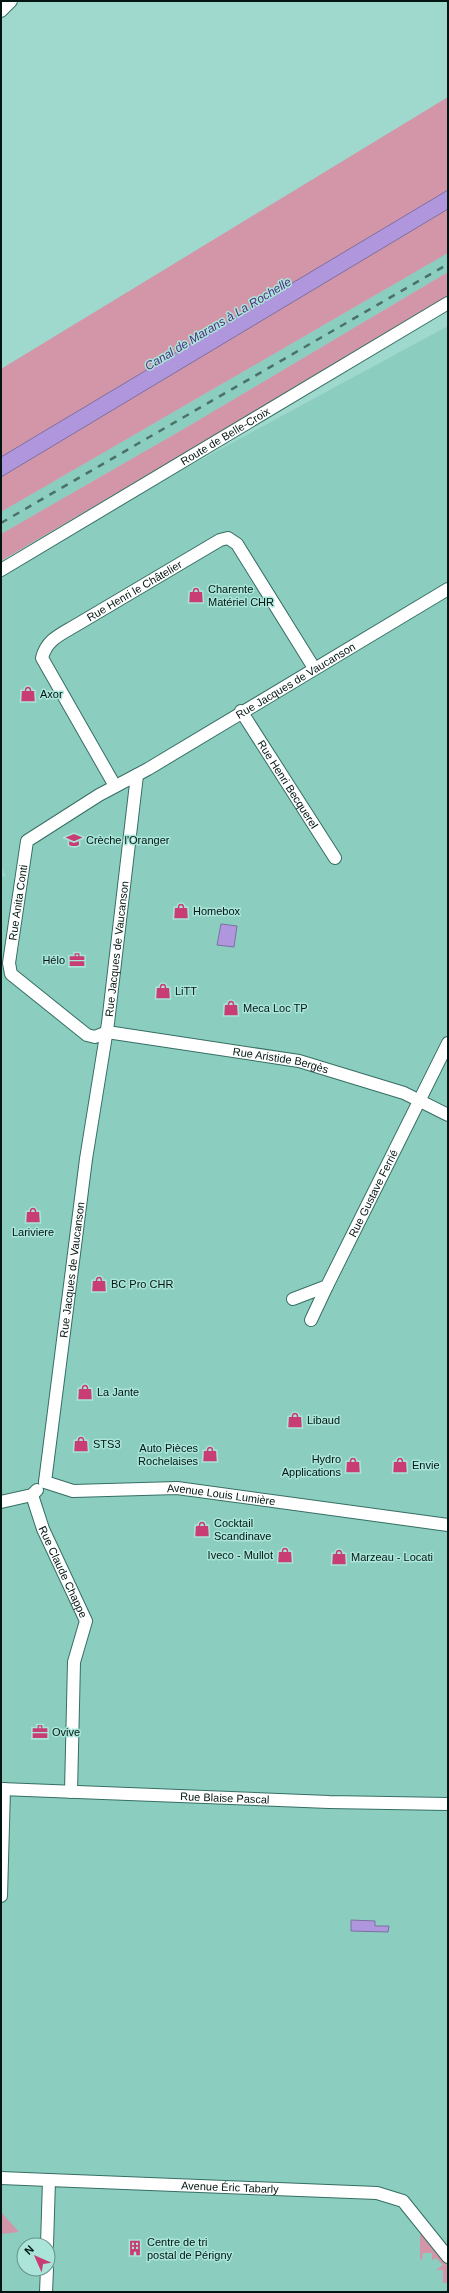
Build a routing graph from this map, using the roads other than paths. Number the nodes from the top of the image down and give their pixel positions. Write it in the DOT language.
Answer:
graph roads {
  1 [pos="448,303"];
  2 [pos="1,570"];
  3 [pos="448,589"];
  4 [pos="314,668"];
  5 [pos="241,711"];
  6 [pos="137,775"];
  7 [pos="115,786"];
  8 [pos="335,858"];
  9 [pos="107,1032"];
  10 [pos="448,1043"];
  11 [pos="420,1101"];
  12 [pos="448,1115"];
  13 [pos="327,1286"];
  14 [pos="293,1299"];
  15 [pos="311,1320"];
  16 [pos="45,1482"];
  17 [pos="32,1495"];
  18 [pos="1,1502"];
  19 [pos="448,1525"];
  20 [pos="3,1789"];
  21 [pos="71,1792"];
  22 [pos="448,1804"];
  23 [pos="1,1896"];
  24 [pos="1,2178"];
  25 [pos="49,2180"];
  26 [pos="47,2237"];
  27 [pos="448,2257"];
  28 [pos="47,2277"];
  29 [pos="46,2292"];
  1 -- 2 [label="street, Route de Belle-Croix"];
  3 -- 4 [label="street, Rue Jacques de Vaucanson"];
  4 -- 5 [label="street, Rue Jacques de Vaucanson"];
  4 -- 7 [label="street, Rue Henri le Châtelier"];
  5 -- 6 [label="street, Rue Jacques de Vaucanson"];
  5 -- 8 [label="street, Rue Henri Becquerel"];
  6 -- 7 [label="street, Rue Anita Conti"];
  6 -- 9 [label="street, Rue Jacques de Vaucanson"];
  7 -- 9 [label="street, Rue Anita Conti"];
  9 -- 11 [label="street, Rue Aristide Bergès"];
  9 -- 16 [label="street, Rue Jacques de Vaucanson"];
  10 -- 11 [label="street, Rue Gustave Ferrié"];
  11 -- 12 [label="street, Rue Aristide Bergès"];
  11 -- 13 [label="street, Rue Gustave Ferrié"];
  13 -- 14 [label="street"];
  13 -- 15 [label="street, Rue Gustave Ferrié"];
  16 -- 17 [label="street"];
  16 -- 19 [label="street, Avenue Louis Lumière"];
  17 -- 18 [label="street"];
  17 -- 21 [label="street, Rue Claude Chappe"];
  20 -- 21 [label="street, Rue Blaise Pascal"];
  20 -- 23 [label="street"];
  21 -- 22 [label="street, Rue Blaise Pascal"];
  24 -- 25 [label="street, Avenue Éric Tabarly"];
  25 -- 26 [label="street"];
  25 -- 27 [label="street, Avenue Éric Tabarly"];
  28 -- 29 [label="street"];
}
